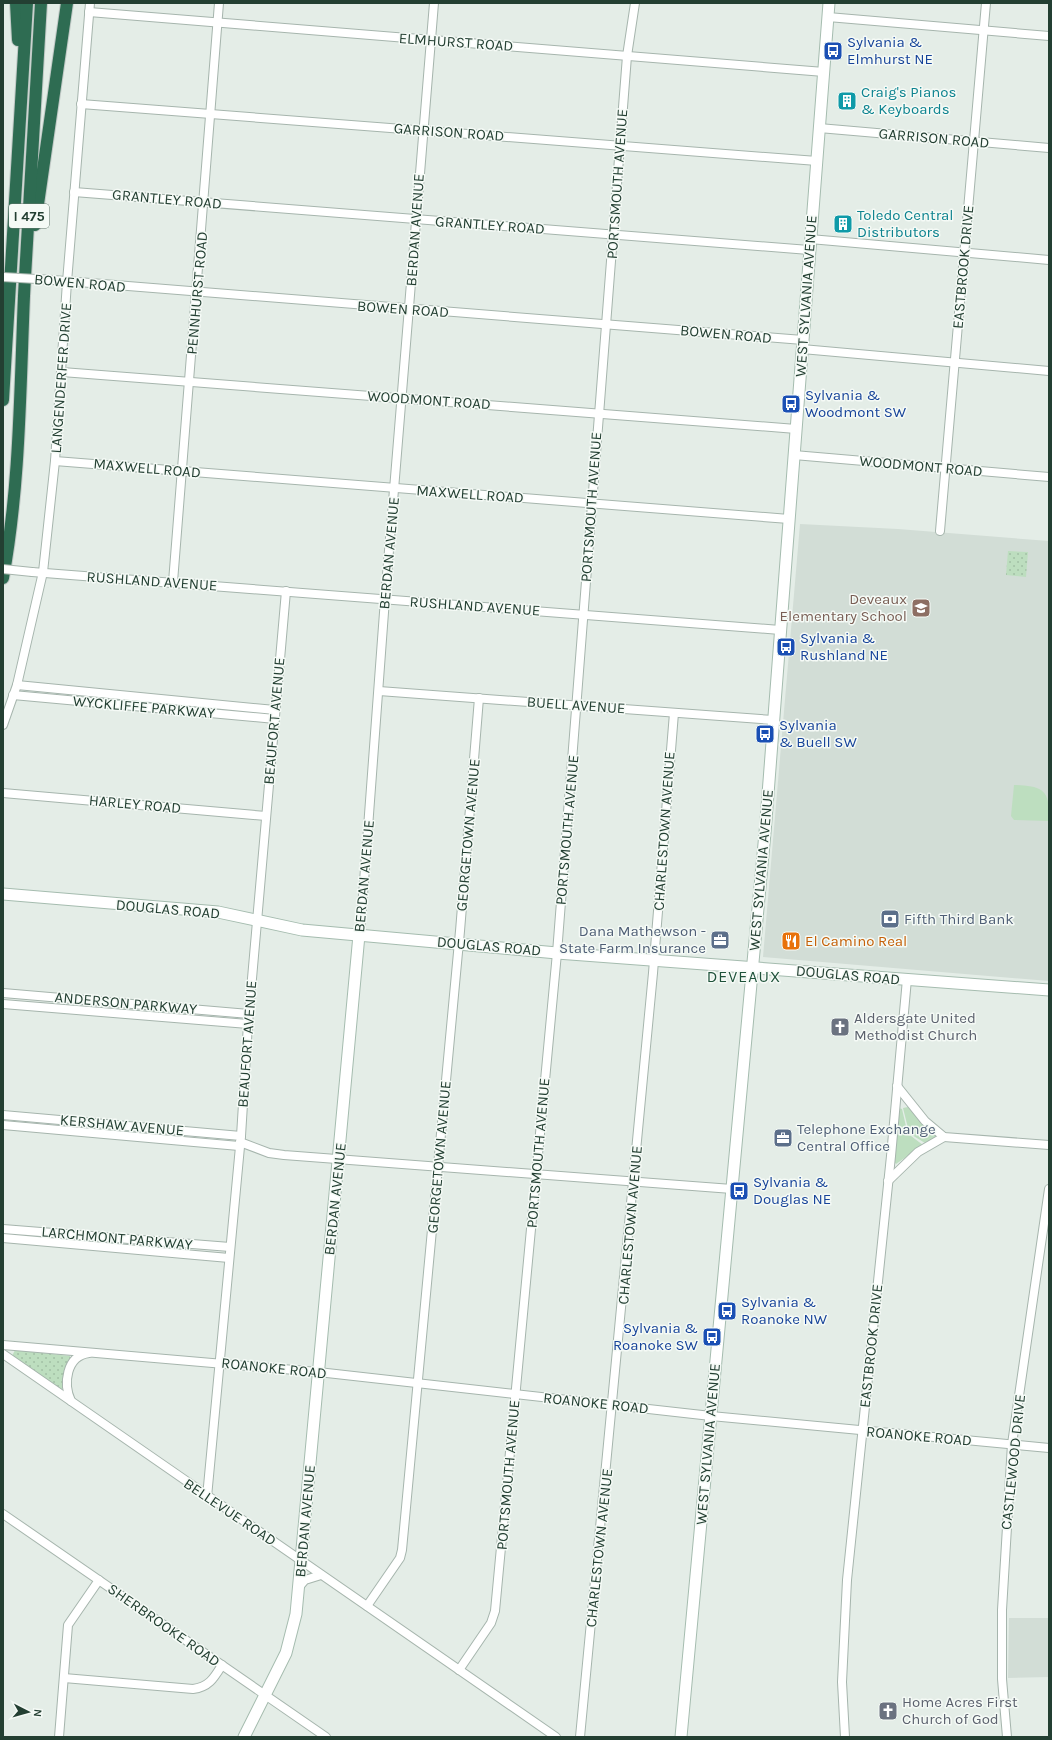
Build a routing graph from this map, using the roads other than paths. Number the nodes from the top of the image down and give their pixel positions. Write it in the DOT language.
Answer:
graph roads {
  1 [pos="16,3"];
  2 [pos="27,3"];
  3 [pos="41,3"];
  4 [pos="67,3"];
  5 [pos="90,3"];
  6 [pos="219,3"];
  7 [pos="434,3"];
  8 [pos="635,3"];
  9 [pos="829,3"];
  10 [pos="986,3"];
  11 [pos="89,12"];
  12 [pos="828,17"];
  13 [pos="217,23"];
  14 [pos="984,30"];
  15 [pos="1049,36"];
  16 [pos="431,40"];
  17 [pos="627,56"];
  18 [pos="824,72"];
  19 [pos="81,104"];
  20 [pos="210,114"];
  21 [pos="819,128"];
  22 [pos="424,130"];
  23 [pos="974,141"];
  24 [pos="620,146"];
  25 [pos="1049,148"];
  26 [pos="817,161"];
  27 [pos="74,192"];
  28 [pos="16,195"];
  29 [pos="204,202"];
  30 [pos="415,219"];
  31 [pos="613,235"];
  32 [pos="810,239"];
  33 [pos="809,250"];
  34 [pos="964,252"];
  35 [pos="1049,260"];
  36 [pos="3,277"];
  37 [pos="67,282"];
  38 [pos="196,292"];
  39 [pos="410,309"];
  40 [pos="606,324"];
  41 [pos="802,345"];
  42 [pos="955,363"];
  43 [pos="1049,371"];
  44 [pos="62,372"];
  45 [pos="189,382"];
  46 [pos="402,398"];
  47 [pos="3,400"];
  48 [pos="599,414"];
  49 [pos="19,429"];
  50 [pos="796,429"];
  51 [pos="794,454"];
  52 [pos="55,461"];
  53 [pos="946,468"];
  54 [pos="182,471"];
  55 [pos="1049,477"];
  56 [pos="394,488"];
  57 [pos="592,503"];
  58 [pos="789,519"];
  59 [pos="940,531"];
  60 [pos="3,569"];
  61 [pos="43,572"];
  62 [pos="3,578"];
  63 [pos="173,582"];
  64 [pos="286,591"];
  65 [pos="385,599"];
  66 [pos="583,614"];
  67 [pos="780,630"];
  68 [pos="17,685"];
  69 [pos="379,691"];
  70 [pos="14,695"];
  71 [pos="478,698"];
  72 [pos="577,705"];
  73 [pos="276,710"];
  74 [pos="674,713"];
  75 [pos="275,719"];
  76 [pos="773,720"];
  77 [pos="3,725"];
  78 [pos="3,793"];
  79 [pos="266,816"];
  80 [pos="3,894"];
  81 [pos="258,921"];
  82 [pos="359,935"];
  83 [pos="459,943"];
  84 [pos="557,953"];
  85 [pos="654,960"];
  86 [pos="752,967"];
  87 [pos="907,979"];
  88 [pos="1049,990"];
  89 [pos="3,993"];
  90 [pos="3,1004"];
  91 [pos="249,1014"];
  92 [pos="248,1024"];
  93 [pos="897,1086"];
  94 [pos="3,1115"];
  95 [pos="3,1125"];
  96 [pos="944,1137"];
  97 [pos="240,1141"];
  98 [pos="1049,1145"];
  99 [pos="338,1159"];
  100 [pos="438,1167"];
  101 [pos="536,1174"];
  102 [pos="888,1181"];
  103 [pos="634,1182"];
  104 [pos="732,1189"];
  105 [pos="1049,1189"];
  106 [pos="3,1229"];
  107 [pos="3,1238"];
  108 [pos="230,1247"];
  109 [pos="229,1258"];
  110 [pos="3,1345"];
  111 [pos="96,1352"];
  112 [pos="3,1354"];
  113 [pos="220,1363"];
  114 [pos="318,1372"];
  115 [pos="418,1384"];
  116 [pos="515,1394"];
  117 [pos="71,1402"];
  118 [pos="613,1405"];
  119 [pos="711,1416"];
  120 [pos="862,1431"];
  121 [pos="1012,1444"];
  122 [pos="1049,1448"];
  123 [pos="207,1497"];
  124 [pos="4,1518"];
  125 [pos="301,1561"];
  126 [pos="321,1575"];
  127 [pos="99,1580"];
  128 [pos="299,1588"];
  129 [pos="367,1606"];
  130 [pos="222,1665"];
  131 [pos="459,1670"];
  132 [pos="64,1678"];
  133 [pos="265,1695"];
  134 [pos="59,1737"];
  135 [pos="244,1737"];
  136 [pos="326,1737"];
  137 [pos="556,1737"];
  138 [pos="580,1737"];
  139 [pos="681,1737"];
  140 [pos="845,1737"];
  141 [pos="1007,1737"];
  1 -- 28 [label="highway"];
  2 -- 28 [label="highway, I 475"];
  3 -- 49 [label="highway, I 475"];
  4 -- 49 [label="highway"];
  5 -- 11 [label="street, LANGENDERFER DRIVE"];
  6 -- 13 [label="street, PENNHURST ROAD"];
  7 -- 16 [label="street, BERDAN AVENUE"];
  8 -- 17 [label="street, PORTSMOUTH AVENUE"];
  9 -- 12 [label="street, WEST SYLVANIA AVENUE"];
  10 -- 14 [label="street, EASTBROOK DRIVE"];
  11 -- 13 [label="street, ELMHURST ROAD"];
  11 -- 19 [label="street, LANGENDERFER DRIVE"];
  12 -- 14 [label="street"];
  12 -- 18 [label="street, WEST SYLVANIA AVENUE"];
  13 -- 16 [label="street, ELMHURST ROAD"];
  13 -- 20 [label="street, PENNHURST ROAD"];
  14 -- 15 [label="street"];
  14 -- 23 [label="street, EASTBROOK DRIVE"];
  16 -- 17 [label="street, ELMHURST ROAD"];
  16 -- 22 [label="street, BERDAN AVENUE"];
  17 -- 18 [label="street, ELMHURST ROAD"];
  17 -- 24 [label="street, PORTSMOUTH AVENUE"];
  18 -- 21 [label="street, WEST SYLVANIA AVENUE"];
  19 -- 20 [label="street, GARRISON ROAD"];
  19 -- 27 [label="street, LANGENDERFER DRIVE"];
  20 -- 22 [label="street, GARRISON ROAD"];
  20 -- 29 [label="street, PENNHURST ROAD"];
  21 -- 23 [label="street, GARRISON ROAD"];
  21 -- 26 [label="street, WEST SYLVANIA AVENUE"];
  22 -- 24 [label="street, GARRISON ROAD"];
  22 -- 30 [label="street, BERDAN AVENUE"];
  23 -- 25 [label="street, GARRISON ROAD"];
  23 -- 34 [label="street, EASTBROOK DRIVE"];
  24 -- 26 [label="street, GARRISON ROAD"];
  24 -- 31 [label="street, PORTSMOUTH AVENUE"];
  26 -- 32 [label="street, WEST SYLVANIA AVENUE"];
  27 -- 29 [label="street, GRANTLEY ROAD"];
  27 -- 37 [label="street, LANGENDERFER DRIVE"];
  28 -- 47 [label="highway, I 475"];
  29 -- 30 [label="street, GRANTLEY ROAD"];
  29 -- 38 [label="street, PENNHURST ROAD"];
  30 -- 31 [label="street, GRANTLEY ROAD"];
  30 -- 39 [label="street, BERDAN AVENUE"];
  31 -- 33 [label="street, GRANTLEY ROAD"];
  31 -- 40 [label="street, PORTSMOUTH AVENUE"];
  32 -- 33 [label="street, WEST SYLVANIA AVENUE"];
  32 -- 34 [label="street"];
  33 -- 41 [label="street, WEST SYLVANIA AVENUE"];
  34 -- 35 [label="street"];
  34 -- 42 [label="street, EASTBROOK DRIVE"];
  36 -- 37 [label="street, BOWEN ROAD, bridge"];
  37 -- 38 [label="street, BOWEN ROAD"];
  37 -- 44 [label="street, LANGENDERFER DRIVE"];
  38 -- 39 [label="street, BOWEN ROAD"];
  38 -- 45 [label="street, PENNHURST ROAD"];
  39 -- 40 [label="street, BOWEN ROAD"];
  39 -- 46 [label="street, BERDAN AVENUE"];
  40 -- 41 [label="street, BOWEN ROAD"];
  40 -- 48 [label="street, PORTSMOUTH AVENUE"];
  41 -- 42 [label="street, BOWEN ROAD"];
  41 -- 50 [label="street, WEST SYLVANIA AVENUE"];
  42 -- 43 [label="street, BOWEN ROAD"];
  42 -- 53 [label="street, EASTBROOK DRIVE"];
  44 -- 45 [label="street, WOODMONT ROAD"];
  44 -- 52 [label="street, LANGENDERFER DRIVE"];
  45 -- 46 [label="street, WOODMONT ROAD"];
  45 -- 54 [label="street, PENNHURST ROAD"];
  46 -- 48 [label="street, WOODMONT ROAD"];
  46 -- 56 [label="street, BERDAN AVENUE"];
  48 -- 50 [label="street, WOODMONT ROAD"];
  48 -- 57 [label="street, PORTSMOUTH AVENUE"];
  49 -- 62 [label="highway, I 475"];
  50 -- 51 [label="street, WEST SYLVANIA AVENUE"];
  51 -- 53 [label="street, WOODMONT ROAD"];
  51 -- 58 [label="street, WEST SYLVANIA AVENUE"];
  52 -- 54 [label="street, MAXWELL ROAD"];
  52 -- 61 [label="street, LANGENDERFER DRIVE"];
  53 -- 55 [label="street, WOODMONT ROAD"];
  53 -- 59 [label="street, EASTBROOK DRIVE"];
  54 -- 56 [label="street, MAXWELL ROAD"];
  54 -- 63 [label="street, PENNHURST ROAD"];
  56 -- 57 [label="street, MAXWELL ROAD"];
  56 -- 65 [label="street, BERDAN AVENUE"];
  57 -- 58 [label="street, MAXWELL ROAD"];
  57 -- 66 [label="street, PORTSMOUTH AVENUE"];
  58 -- 67 [label="street, WEST SYLVANIA AVENUE"];
  60 -- 61 [label="street, RUSHLAND AVENUE, bridge"];
  61 -- 63 [label="street, RUSHLAND AVENUE"];
  61 -- 68 [label="street, LANGENDERFER DRIVE"];
  63 -- 64 [label="street, RUSHLAND AVENUE"];
  64 -- 65 [label="street, RUSHLAND AVENUE"];
  64 -- 73 [label="street, BEAUFORT AVENUE"];
  65 -- 66 [label="street, RUSHLAND AVENUE"];
  65 -- 69 [label="street, BERDAN AVENUE"];
  66 -- 67 [label="street, RUSHLAND AVENUE"];
  66 -- 72 [label="street, PORTSMOUTH AVENUE"];
  67 -- 76 [label="street, WEST SYLVANIA AVENUE"];
  68 -- 70 [label="street, LANGENDERFER DRIVE"];
  68 -- 73 [label="street, WYCKLIFFE PARKWAY"];
  69 -- 71 [label="street, BUELL AVENUE"];
  69 -- 82 [label="street, BERDAN AVENUE"];
  70 -- 75 [label="street, WYCKLIFFE PARKWAY"];
  70 -- 77 [label="street, LANGENDERFER DRIVE"];
  71 -- 72 [label="street, BUELL AVENUE"];
  71 -- 83 [label="street, GEORGETOWN AVENUE"];
  72 -- 74 [label="street, BUELL AVENUE"];
  72 -- 84 [label="street, PORTSMOUTH AVENUE"];
  73 -- 75 [label="street, BEAUFORT AVENUE"];
  74 -- 76 [label="street, BUELL AVENUE"];
  74 -- 85 [label="street, CHARLESTOWN AVENUE"];
  75 -- 79 [label="street, BEAUFORT AVENUE"];
  76 -- 86 [label="street, WEST SYLVANIA AVENUE"];
  78 -- 79 [label="street, HARLEY ROAD"];
  79 -- 81 [label="street, BEAUFORT AVENUE"];
  80 -- 81 [label="street, DOUGLAS ROAD"];
  81 -- 82 [label="street, DOUGLAS ROAD"];
  81 -- 91 [label="street, BEAUFORT AVENUE"];
  82 -- 83 [label="street, DOUGLAS ROAD"];
  82 -- 99 [label="street, BERDAN AVENUE"];
  83 -- 84 [label="street, DOUGLAS ROAD"];
  83 -- 100 [label="street, GEORGETOWN AVENUE"];
  84 -- 85 [label="street, DOUGLAS ROAD"];
  84 -- 101 [label="street, PORTSMOUTH AVENUE"];
  85 -- 86 [label="street, DOUGLAS ROAD"];
  85 -- 103 [label="street, CHARLESTOWN AVENUE"];
  86 -- 87 [label="street, DOUGLAS ROAD"];
  86 -- 104 [label="street, WEST SYLVANIA AVENUE"];
  87 -- 88 [label="street, DOUGLAS ROAD"];
  87 -- 93 [label="street, EASTBROOK DRIVE"];
  89 -- 91 [label="street, ANDERSON PARKWAY"];
  90 -- 92 [label="street, ANDERSON PARKWAY"];
  91 -- 92 [label="street, BEAUFORT AVENUE"];
  92 -- 97 [label="street, BEAUFORT AVENUE"];
  93 -- 96 [label="street"];
  93 -- 102 [label="street, EASTBROOK DRIVE"];
  94 -- 97 [label="street, KERSHAW AVENUE"];
  95 -- 97 [label="street, KERSHAW AVENUE"];
  96 -- 98 [label="street"];
  96 -- 102 [label="street"];
  97 -- 99 [label="street, KERSHAW AVENUE"];
  97 -- 108 [label="street, BEAUFORT AVENUE"];
  99 -- 100 [label="street, KERSHAW AVENUE"];
  99 -- 114 [label="street, BERDAN AVENUE"];
  100 -- 101 [label="street, KERSHAW AVENUE"];
  100 -- 115 [label="street, GEORGETOWN AVENUE"];
  101 -- 103 [label="street, KERSHAW AVENUE"];
  101 -- 116 [label="street, PORTSMOUTH AVENUE"];
  102 -- 120 [label="street, EASTBROOK DRIVE"];
  103 -- 104 [label="street, KERSHAW AVENUE"];
  103 -- 118 [label="street, CHARLESTOWN AVENUE"];
  104 -- 119 [label="street, WEST SYLVANIA AVENUE"];
  105 -- 121 [label="street, CASTLEWOOD DRIVE"];
  106 -- 108 [label="street, LARCHMONT PARKWAY"];
  107 -- 109 [label="street, LARCHMONT PARKWAY"];
  108 -- 109 [label="street, BEAUFORT AVENUE"];
  109 -- 113 [label="street, BEAUFORT AVENUE"];
  110 -- 111 [label="street, ROANOKE ROAD"];
  111 -- 113 [label="street, ROANOKE ROAD"];
  111 -- 117 [label="street, ROANOKE ROAD"];
  112 -- 117 [label="street, BELLEVUE ROAD"];
  113 -- 114 [label="street, ROANOKE ROAD"];
  113 -- 123 [label="street, BEAUFORT AVENUE"];
  114 -- 115 [label="street, ROANOKE ROAD"];
  114 -- 125 [label="street, BERDAN AVENUE"];
  115 -- 116 [label="street, ROANOKE ROAD"];
  115 -- 129 [label="street, GEORGETOWN AVENUE"];
  116 -- 118 [label="street, ROANOKE ROAD"];
  116 -- 131 [label="street, PORTSMOUTH AVENUE"];
  117 -- 123 [label="street, BELLEVUE ROAD"];
  118 -- 119 [label="street, ROANOKE ROAD"];
  118 -- 138 [label="street, CHARLESTOWN AVENUE"];
  119 -- 120 [label="street, ROANOKE ROAD"];
  119 -- 139 [label="street, WEST SYLVANIA AVENUE"];
  120 -- 121 [label="street, ROANOKE ROAD"];
  120 -- 140 [label="street, EASTBROOK DRIVE"];
  121 -- 122 [label="street, ROANOKE ROAD"];
  121 -- 141 [label="street, CASTLEWOOD DRIVE"];
  123 -- 125 [label="street, BELLEVUE ROAD"];
  124 -- 127 [label="street, SHERBROOKE ROAD"];
  125 -- 126 [label="street, BELLEVUE ROAD"];
  125 -- 128 [label="street, BERDAN AVENUE"];
  126 -- 128 [label="street"];
  126 -- 129 [label="street, BELLEVUE ROAD"];
  127 -- 130 [label="street, SHERBROOKE ROAD"];
  127 -- 132 [label="street"];
  128 -- 133 [label="street, BERDAN AVENUE"];
  129 -- 131 [label="street, BELLEVUE ROAD"];
  130 -- 132 [label="street"];
  130 -- 133 [label="street, SHERBROOKE ROAD"];
  131 -- 137 [label="street, BELLEVUE ROAD"];
  132 -- 134 [label="street"];
  133 -- 135 [label="street, BERDAN AVENUE"];
  133 -- 136 [label="street, SHERBROOKE ROAD"];
}
